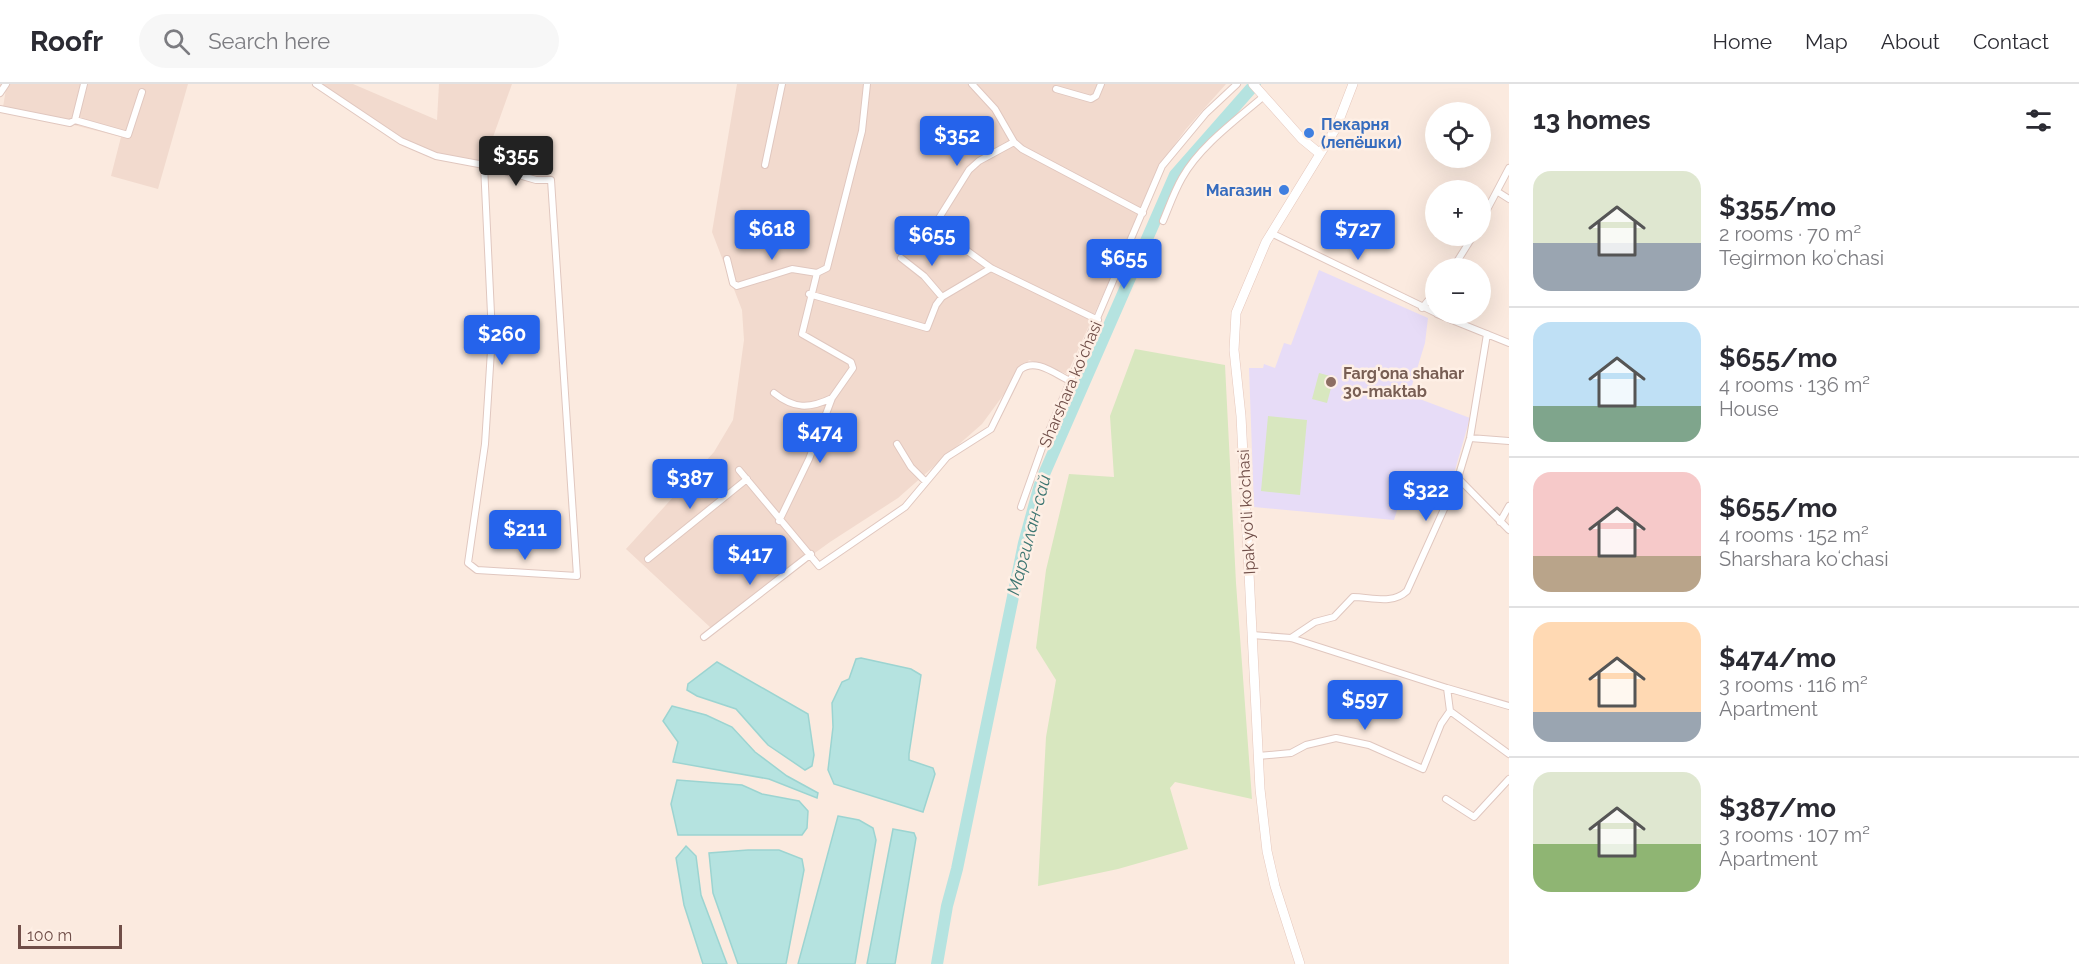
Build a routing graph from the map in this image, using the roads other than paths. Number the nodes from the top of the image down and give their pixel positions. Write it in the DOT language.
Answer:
graph roads {
  1 [pos="6,84"];
  2 [pos="84,84"];
  3 [pos="316,84"];
  4 [pos="782,84"];
  5 [pos="867,84"];
  6 [pos="972,84"];
  7 [pos="1101,84"];
  8 [pos="1238,84"];
  9 [pos="1353,84"];
  10 [pos="1254,85"];
  11 [pos="1056,89"];
  12 [pos="142,92"];
  13 [pos="0,93"];
  14 [pos="1264,96"];
  15 [pos="0,109"];
  16 [pos="75,120"];
  17 [pos="1014,142"];
  18 [pos="1319,153"];
  19 [pos="484,165"];
  20 [pos="765,165"];
  21 [pos="1509,168"];
  22 [pos="1498,192"];
  23 [pos="1509,199"];
  24 [pos="1491,204"];
  25 [pos="1143,213"];
  26 [pos="1163,221"];
  27 [pos="933,226"];
  28 [pos="1271,233"];
  29 [pos="966,250"];
  30 [pos="901,258"];
  31 [pos="727,259"];
  32 [pos="991,267"];
  33 [pos="816,273"];
  34 [pos="809,294"];
  35 [pos="942,297"];
  36 [pos="1425,304"];
  37 [pos="1422,308"];
  38 [pos="1425,309"];
  39 [pos="1098,320"];
  40 [pos="1463,324"];
  41 [pos="1487,334"];
  42 [pos="1509,343"];
  43 [pos="1070,381"];
  44 [pos="774,393"];
  45 [pos="832,398"];
  46 [pos="1470,438"];
  47 [pos="1509,441"];
  48 [pos="897,444"];
  49 [pos="739,470"];
  50 [pos="1458,478"];
  51 [pos="747,479"];
  52 [pos="926,482"];
  53 [pos="1509,506"];
  54 [pos="1021,507"];
  55 [pos="779,521"];
  56 [pos="1500,522"];
  57 [pos="1509,531"];
  58 [pos="811,554"];
  59 [pos="648,559"];
  60 [pos="1252,635"];
  61 [pos="704,637"];
  62 [pos="1291,638"];
  63 [pos="1447,688"];
  64 [pos="1509,706"];
  65 [pos="1450,711"];
  66 [pos="1509,754"];
  67 [pos="1258,756"];
  68 [pos="1509,779"];
  69 [pos="1446,799"];
  70 [pos="1300,964"];
  1 -- 13 [label="street"];
  2 -- 16 [label="street"];
  3 -- 19 [label="street"];
  4 -- 20 [label="street"];
  5 -- 33 [label="street"];
  6 -- 17 [label="street"];
  7 -- 11 [label="street"];
  8 -- 25 [label="street, Sharshara koʻchasi"];
  9 -- 18 [label="main road, Ipak yo'li ko'chasi"];
  10 -- 14 [label="main road"];
  12 -- 16 [label="street"];
  14 -- 18 [label="main road"];
  14 -- 26 [label="street"];
  15 -- 16 [label="street"];
  17 -- 25 [label="street"];
  17 -- 27 [label="street"];
  18 -- 28 [label="main road, Ipak yo'li ko'chasi"];
  19 -- 19 [label="street"];
  21 -- 22 [label="street"];
  22 -- 23 [label="street"];
  22 -- 24 [label="street"];
  25 -- 39 [label="street, Sharshara koʻchasi"];
  28 -- 37 [label="street"];
  28 -- 60 [label="main road, Ipak yo'li ko'chasi"];
  29 -- 32 [label="street"];
  30 -- 35 [label="street"];
  31 -- 33 [label="street"];
  32 -- 35 [label="street"];
  32 -- 39 [label="street"];
  33 -- 34 [label="street"];
  34 -- 35 [label="street"];
  34 -- 45 [label="street"];
  36 -- 37 [label="street"];
  37 -- 38 [label="street"];
  39 -- 43 [label="street, Sharshara koʻchasi"];
  40 -- 41 [label="street"];
  41 -- 42 [label="street"];
  41 -- 46 [label="street"];
  43 -- 52 [label="street"];
  43 -- 54 [label="street, Sharshara koʻchasi"];
  44 -- 45 [label="street"];
  45 -- 55 [label="street"];
  46 -- 47 [label="street"];
  46 -- 50 [label="street"];
  48 -- 52 [label="street"];
  49 -- 51 [label="street"];
  50 -- 56 [label="street"];
  50 -- 62 [label="street"];
  51 -- 55 [label="street"];
  51 -- 59 [label="street"];
  52 -- 58 [label="street"];
  53 -- 56 [label="street"];
  55 -- 58 [label="street"];
  56 -- 57 [label="street"];
  58 -- 61 [label="street"];
  60 -- 62 [label="street"];
  60 -- 67 [label="main road, Ipak yo'li ko'chasi"];
  62 -- 63 [label="street"];
  63 -- 64 [label="street"];
  63 -- 65 [label="street"];
  65 -- 66 [label="street"];
  65 -- 67 [label="street"];
  67 -- 70 [label="main road, Ipak yo'li ko'chasi"];
  68 -- 69 [label="street"];
}
